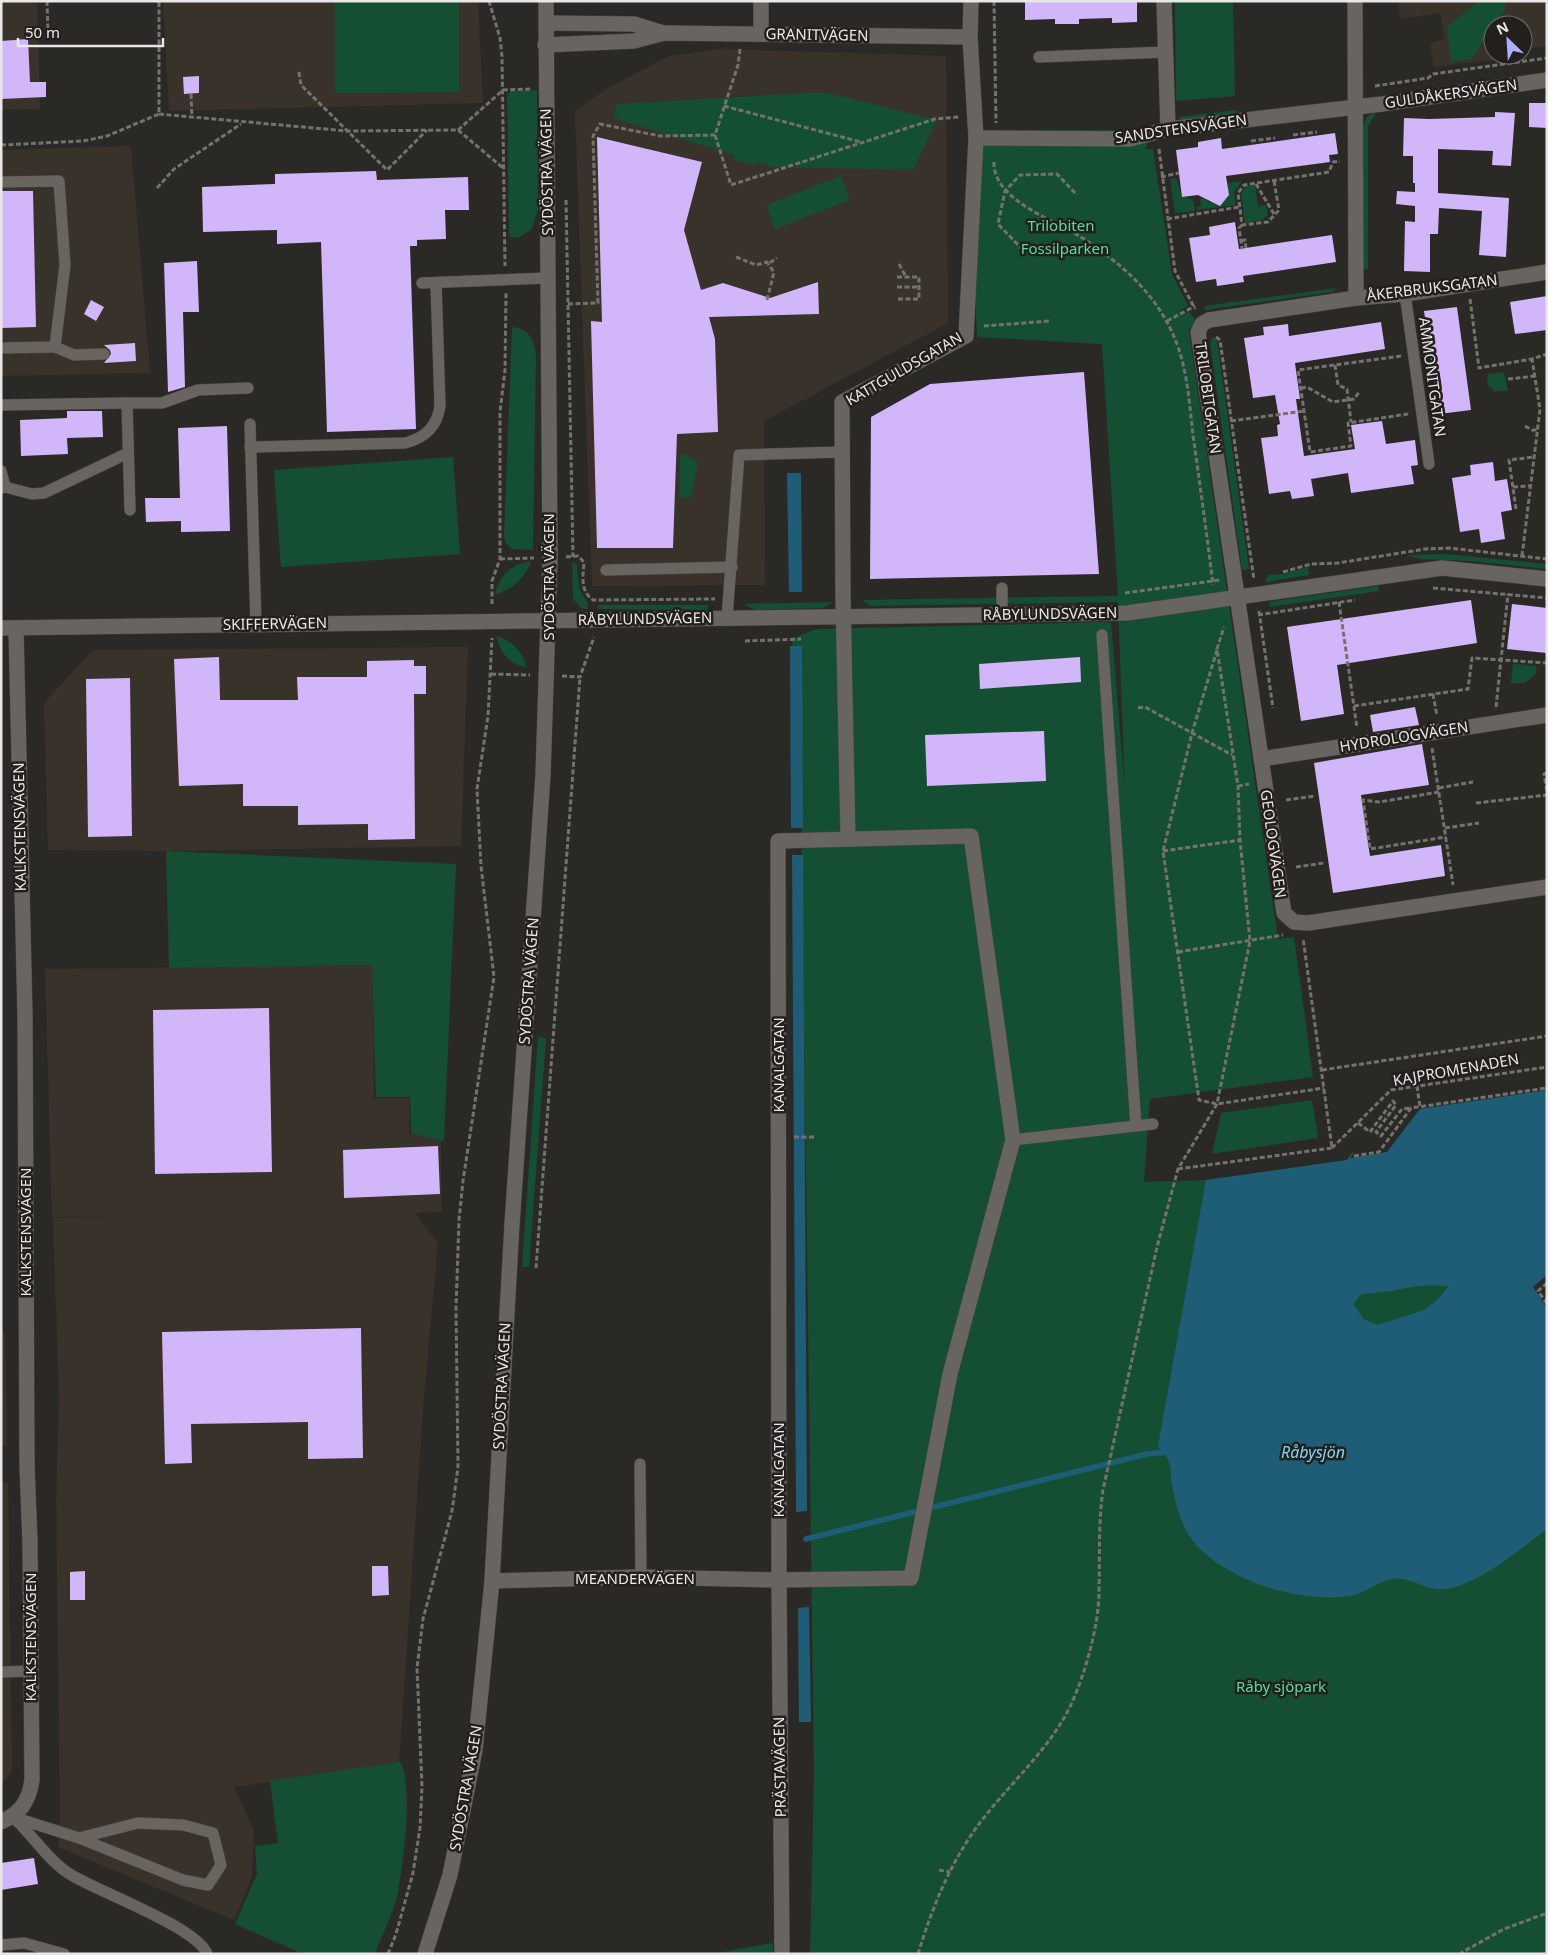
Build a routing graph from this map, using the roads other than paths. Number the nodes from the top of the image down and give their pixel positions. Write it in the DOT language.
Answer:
graph roads {
  1 [pos="546,1"];
  2 [pos="761,1"];
  3 [pos="971,1"];
  4 [pos="1164,1"];
  5 [pos="1355,1"];
  6 [pos="546,23"];
  7 [pos="664,33"];
  8 [pos="761,34"];
  9 [pos="970,36"];
  10 [pos="546,45"];
  11 [pos="1166,52"];
  12 [pos="1039,57"];
  13 [pos="1547,80"];
  14 [pos="1355,107"];
  15 [pos="1168,129"];
  16 [pos="976,138"];
  17 [pos="1,182"];
  18 [pos="1547,272"];
  19 [pos="548,278"];
  20 [pos="422,283"];
  21 [pos="436,283"];
  22 [pos="1405,294"];
  23 [pos="1356,298"];
  24 [pos="55,347"];
  25 [pos="1,348"];
  26 [pos="104,354"];
  27 [pos="248,388"];
  28 [pos="127,403"];
  29 [pos="1,405"];
  30 [pos="250,424"];
  31 [pos="250,447"];
  32 [pos="842,452"];
  33 [pos="128,453"];
  34 [pos="1429,464"];
  35 [pos="1,471"];
  36 [pos="3,488"];
  37 [pos="130,510"];
  38 [pos="732,567"];
  39 [pos="606,570"];
  40 [pos="1547,578"];
  41 [pos="1002,588"];
  42 [pos="1237,598"];
  43 [pos="1002,615"];
  44 [pos="844,617"];
  45 [pos="727,618"];
  46 [pos="550,620"];
  47 [pos="256,625"];
  48 [pos="8,628"];
  49 [pos="1102,635"];
  50 [pos="1547,715"];
  51 [pos="1261,759"];
  52 [pos="848,839"];
  53 [pos="1547,887"];
  54 [pos="1153,1124"];
  55 [pos="1136,1126"];
  56 [pos="1013,1140"];
  57 [pos="640,1464"];
  58 [pos="641,1577"];
  59 [pos="779,1580"];
  60 [pos="492,1581"];
  61 [pos="30,1671"];
  62 [pos="3,1672"];
  63 [pos="7,1819"];
  64 [pos="80,1838"];
  65 [pos="1,1945"];
  66 [pos="64,1954"];
  67 [pos="207,1954"];
  68 [pos="425,1954"];
  69 [pos="782,1954"];
  1 -- 6 [label="street, SYDÖSTRA VÄGEN"];
  2 -- 8 [label="street"];
  3 -- 9 [label="street, KATTGULDSGATAN"];
  4 -- 11 [label="street"];
  5 -- 14 [label="street, ÅKERBRUKSGATAN"];
  6 -- 7 [label="street, GRANITVÄGEN"];
  6 -- 10 [label="street, SYDÖSTRA VÄGEN"];
  7 -- 8 [label="street, GRANITVÄGEN"];
  7 -- 10 [label="street, GRANITVÄGEN"];
  8 -- 9 [label="street, GRANITVÄGEN"];
  9 -- 16 [label="street, KATTGULDSGATAN"];
  10 -- 19 [label="street, SYDÖSTRA VÄGEN"];
  11 -- 12 [label="lane"];
  11 -- 15 [label="street"];
  13 -- 14 [label="street, GULDÅKERSVÄGEN"];
  14 -- 15 [label="street, SANDSTENSVÄGEN"];
  14 -- 23 [label="street, ÅKERBRUKSGATAN"];
  15 -- 16 [label="street, SANDSTENSVÄGEN"];
  16 -- 32 [label="street, KATTGULDSGATAN"];
  17 -- 24 [label="lane"];
  18 -- 22 [label="street, ÅKERBRUKSGATAN"];
  19 -- 21 [label="lane"];
  19 -- 46 [label="street, SYDÖSTRA VÄGEN"];
  20 -- 21 [label="lane"];
  21 -- 31 [label="lane"];
  22 -- 23 [label="street, ÅKERBRUKSGATAN"];
  22 -- 34 [label="lane, AMMONITGATAN"];
  23 -- 42 [label="street, TRILOBITGATAN"];
  24 -- 25 [label="lane"];
  24 -- 26 [label="lane"];
  27 -- 28 [label="lane"];
  28 -- 29 [label="lane"];
  28 -- 33 [label="lane"];
  30 -- 31 [label="lane"];
  31 -- 47 [label="lane"];
  32 -- 38 [label="lane"];
  32 -- 44 [label="street, KATTGULDSGATAN"];
  33 -- 36 [label="lane"];
  33 -- 37 [label="lane"];
  35 -- 36 [label="lane"];
  38 -- 39 [label="lane"];
  38 -- 45 [label="lane"];
  40 -- 42 [label="street, RÅBYLUNDSVÄGEN"];
  41 -- 43 [label="lane"];
  42 -- 43 [label="street, RÅBYLUNDSVÄGEN"];
  42 -- 51 [label="street, GEOLOGVÄGEN"];
  43 -- 44 [label="street, RÅBYLUNDSVÄGEN"];
  44 -- 45 [label="street, RÅBYLUNDSVÄGEN"];
  44 -- 52 [label="street"];
  45 -- 46 [label="street, RÅBYLUNDSVÄGEN"];
  46 -- 47 [label="street, SKIFFERVÄGEN"];
  46 -- 60 [label="street, SYDÖSTRA VÄGEN"];
  47 -- 48 [label="street, SKIFFERVÄGEN"];
  48 -- 61 [label="street, KALKSTENSVÄGEN"];
  49 -- 55 [label="lane"];
  50 -- 51 [label="street, HYDROLOGVÄGEN"];
  51 -- 53 [label="street, GEOLOGVÄGEN"];
  52 -- 56 [label="street, KANALGATAN"];
  52 -- 59 [label="street, KANALGATAN"];
  54 -- 55 [label="lane"];
  55 -- 56 [label="lane"];
  56 -- 59 [label="street, MEANDERVÄGEN"];
  57 -- 58 [label="lane"];
  58 -- 59 [label="street, MEANDERVÄGEN"];
  58 -- 60 [label="street, MEANDERVÄGEN"];
  59 -- 69 [label="street, PRÄSTAVÄGEN"];
  60 -- 68 [label="street, SYDÖSTRA VÄGEN"];
  61 -- 62 [label="lane"];
  61 -- 63 [label="street, KALKSTENSVÄGEN"];
  63 -- 64 [label="lane"];
  63 -- 67 [label="lane"];
  64 -- 64 [label="lane"];
  65 -- 66 [label="lane"];
}
